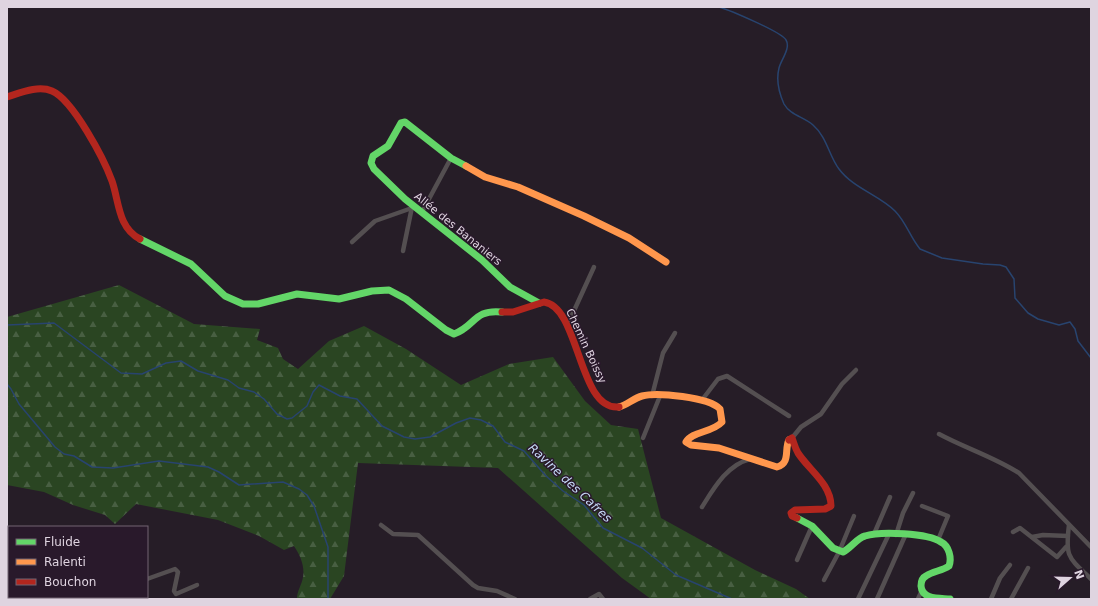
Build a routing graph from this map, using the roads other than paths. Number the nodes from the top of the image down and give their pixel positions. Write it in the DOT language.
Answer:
graph roads {
  1 [pos="7,98"];
  2 [pos="451,158"];
  3 [pos="412,207"];
  4 [pos="422,212"];
  5 [pos="352,242"];
  6 [pos="403,251"];
  7 [pos="666,262"];
  8 [pos="594,267"];
  9 [pos="539,303"];
  10 [pos="567,326"];
  11 [pos="675,333"];
  12 [pos="856,370"];
  13 [pos="652,396"];
  14 [pos="660,396"];
  15 [pos="702,400"];
  16 [pos="789,416"];
  17 [pos="940,434"];
  18 [pos="643,438"];
  19 [pos="792,438"];
  20 [pos="750,460"];
  21 [pos="913,493"];
  22 [pos="890,497"];
  23 [pos="922,506"];
  24 [pos="702,507"];
  25 [pos="854,516"];
  26 [pos="381,525"];
  27 [pos="1069,525"];
  28 [pos="812,526"];
  29 [pos="1013,532"];
  30 [pos="874,534"];
  31 [pos="893,535"];
  32 [pos="905,536"];
  33 [pos="1068,536"];
  34 [pos="1032,537"];
  35 [pos="938,540"];
  36 [pos="1066,547"];
  37 [pos="1091,547"];
  38 [pos="839,552"];
  39 [pos="797,560"];
  40 [pos="1010,565"];
  41 [pos="1028,568"];
  42 [pos="1091,578"];
  43 [pos="148,579"];
  44 [pos="824,580"];
  45 [pos="197,585"];
  46 [pos="922,590"];
  47 [pos="515,599"];
  48 [pos="590,599"];
  49 [pos="603,599"];
  50 [pos="858,599"];
  51 [pos="877,599"];
  52 [pos="918,599"];
  53 [pos="950,599"];
  54 [pos="991,599"];
  55 [pos="1011,599"];
  1 -- 9 [label="street"];
  2 -- 3 [label="street, Allée des Bananiers"];
  2 -- 4 [label="street"];
  2 -- 7 [label="street"];
  3 -- 4 [label="street, Allée des Bananiers"];
  3 -- 5 [label="street"];
  3 -- 6 [label="street"];
  4 -- 9 [label="street, Allée des Bananiers"];
  8 -- 10 [label="street"];
  9 -- 10 [label="street, Chemin Boissy"];
  10 -- 13 [label="street, Chemin Boissy"];
  11 -- 13 [label="street"];
  12 -- 19 [label="street"];
  13 -- 14 [label="street, Chemin Boissy"];
  14 -- 15 [label="street, Chemin Boissy"];
  14 -- 18 [label="street"];
  15 -- 16 [label="street"];
  15 -- 20 [label="street, Chemin Boissy"];
  17 -- 27 [label="street"];
  19 -- 20 [label="street, Chemin Boissy"];
  19 -- 28 [label="street"];
  20 -- 24 [label="street"];
  21 -- 31 [label="street"];
  22 -- 30 [label="street"];
  23 -- 35 [label="street"];
  25 -- 38 [label="street"];
  26 -- 47 [label="street"];
  27 -- 33 [label="street"];
  27 -- 37 [label="street"];
  28 -- 38 [label="street"];
  28 -- 39 [label="street"];
  29 -- 34 [label="street"];
  30 -- 31 [label="street"];
  30 -- 38 [label="street"];
  31 -- 32 [label="street"];
  31 -- 50 [label="street"];
  32 -- 35 [label="street"];
  32 -- 51 [label="street"];
  33 -- 34 [label="street"];
  33 -- 36 [label="street"];
  34 -- 36 [label="street"];
  35 -- 46 [label="street"];
  36 -- 42 [label="street"];
  38 -- 44 [label="street"];
  40 -- 54 [label="street"];
  41 -- 55 [label="street"];
  43 -- 45 [label="street"];
  46 -- 52 [label="street"];
  46 -- 53 [label="street"];
  48 -- 49 [label="street"];
}
